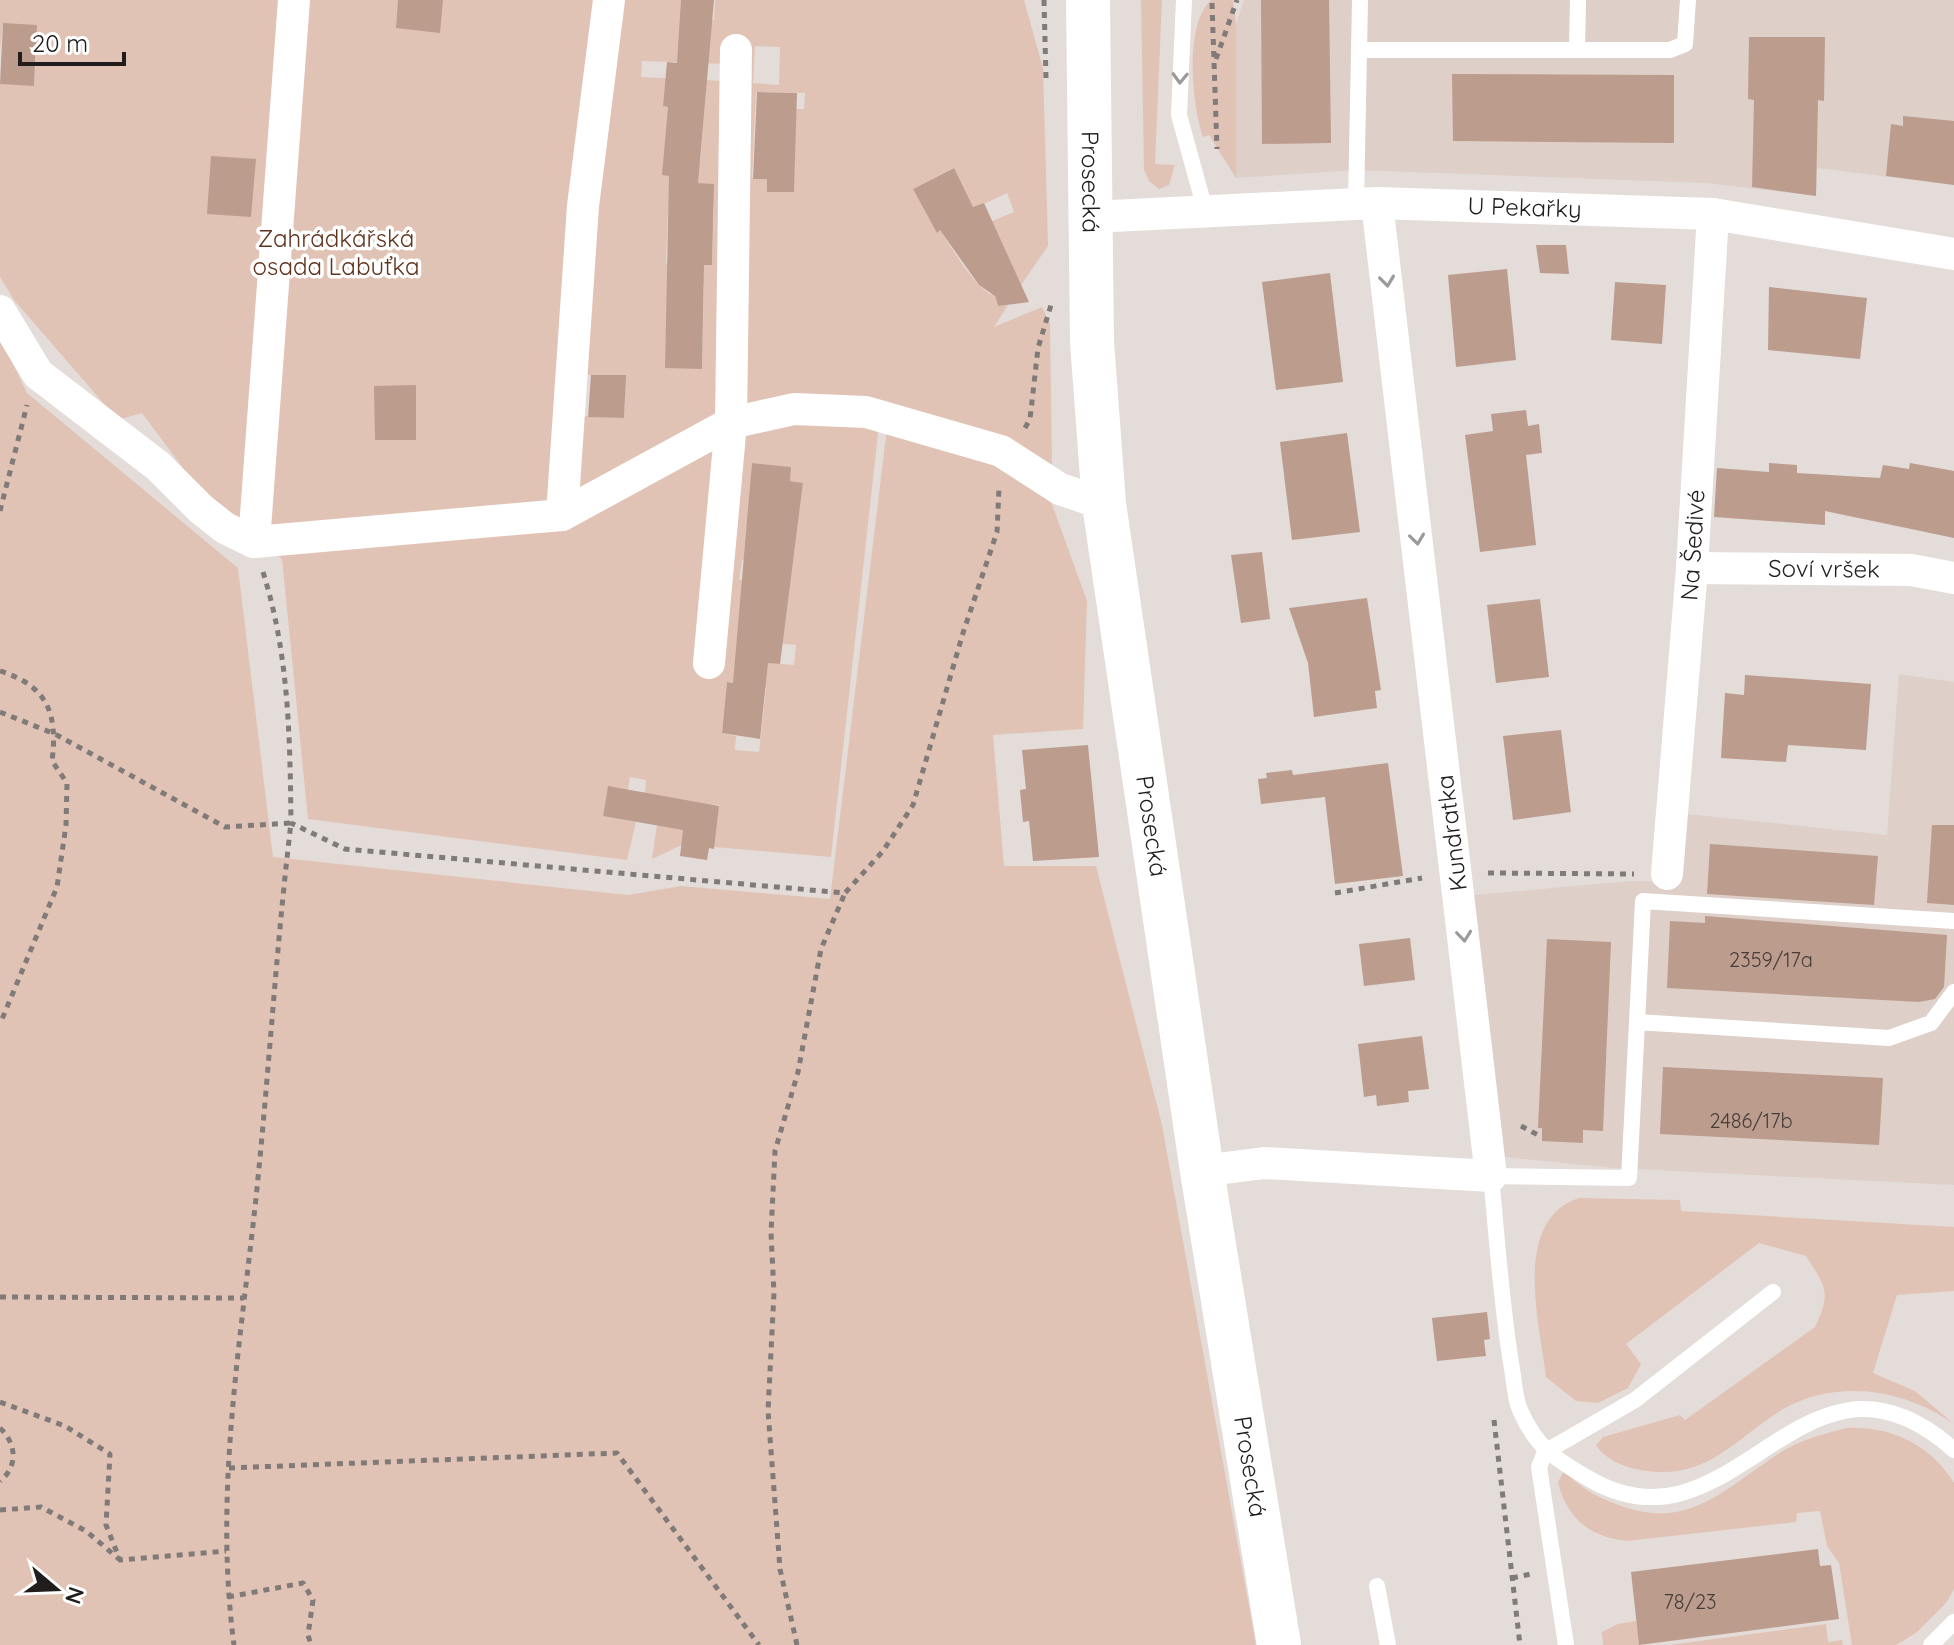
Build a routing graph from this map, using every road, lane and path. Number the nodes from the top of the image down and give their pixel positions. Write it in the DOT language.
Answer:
graph roads {
  1 [pos="294,0"];
  2 [pos="609,0"];
  3 [pos="1044,0"];
  4 [pos="1088,0"];
  5 [pos="1184,0"];
  6 [pos="1212,0"];
  7 [pos="1237,0"];
  8 [pos="1360,0"];
  9 [pos="1578,0"];
  10 [pos="1688,0"];
  11 [pos="1577,48"];
  12 [pos="736,50"];
  13 [pos="1360,50"];
  14 [pos="1214,63"];
  15 [pos="1047,90"];
  16 [pos="1217,153"];
  17 [pos="1367,204"];
  18 [pos="1206,213"];
  19 [pos="1713,214"];
  20 [pos="1091,217"];
  21 [pos="1954,254"];
  22 [pos="1053,301"];
  23 [pos="0,311"];
  24 [pos="38,374"];
  25 [pos="731,423"];
  26 [pos="1001,451"];
  27 [pos="1104,504"];
  28 [pos="0,511"];
  29 [pos="562,515"];
  30 [pos="254,542"];
  31 [pos="1692,568"];
  32 [pos="1954,578"];
  33 [pos="709,663"];
  34 [pos="0,671"];
  35 [pos="0,712"];
  36 [pos="55,734"];
  37 [pos="291,823"];
  38 [pos="1476,868"];
  39 [pos="1667,874"];
  40 [pos="1489,887"];
  41 [pos="845,893"];
  42 [pos="1335,893"];
  43 [pos="1954,921"];
  44 [pos="1954,992"];
  45 [pos="1637,1022"];
  46 [pos="0,1024"];
  47 [pos="1519,1113"];
  48 [pos="1540,1136"];
  49 [pos="1202,1171"];
  50 [pos="1491,1176"];
  51 [pos="1773,1292"];
  52 [pos="0,1297"];
  53 [pos="244,1298"];
  54 [pos="0,1402"];
  55 [pos="1493,1410"];
  56 [pos="0,1428"];
  57 [pos="1954,1450"];
  58 [pos="1545,1452"];
  59 [pos="229,1468"];
  60 [pos="0,1481"];
  61 [pos="0,1510"];
  62 [pos="226,1551"];
  63 [pos="120,1560"];
  64 [pos="1377,1586"];
  65 [pos="228,1597"];
  66 [pos="1954,1622"];
  67 [pos="234,1645"];
  68 [pos="311,1645"];
  69 [pos="759,1645"];
  70 [pos="797,1645"];
  71 [pos="1279,1645"];
  72 [pos="1388,1645"];
  73 [pos="1520,1645"];
  74 [pos="1566,1645"];
  75 [pos="1931,1645"];
  1 -- 30 [label="street"];
  2 -- 29 [label="street"];
  3 -- 15 [label="path"];
  4 -- 20 [label="main road, Prosecká"];
  5 -- 18 [label="lane, one-way"];
  6 -- 14 [label="path"];
  7 -- 14 [label="path"];
  8 -- 13 [label="lane"];
  9 -- 11 [label="lane"];
  10 -- 11 [label="lane"];
  11 -- 13 [label="lane"];
  12 -- 25 [label="street"];
  13 -- 17 [label="lane"];
  14 -- 16 [label="path"];
  17 -- 18 [label="street, U Pekařky"];
  17 -- 19 [label="street, U Pekařky"];
  17 -- 38 [label="street, Kundratka, one-way"];
  18 -- 20 [label="street, U Pekařky"];
  19 -- 21 [label="street, U Pekařky"];
  19 -- 31 [label="street, Na Šedivé"];
  20 -- 27 [label="main road, Prosecká"];
  22 -- 26 [label="path"];
  23 -- 24 [label="street"];
  24 -- 28 [label="path"];
  24 -- 30 [label="street"];
  25 -- 26 [label="street"];
  25 -- 29 [label="street"];
  25 -- 33 [label="street"];
  26 -- 27 [label="street"];
  26 -- 41 [label="path"];
  27 -- 49 [label="main road, Prosecká"];
  29 -- 30 [label="street"];
  30 -- 37 [label="path"];
  31 -- 32 [label="street, Soví vršek"];
  31 -- 39 [label="street, Na Šedivé"];
  34 -- 36 [label="path"];
  35 -- 36 [label="path"];
  36 -- 37 [label="path"];
  36 -- 46 [label="path"];
  37 -- 41 [label="path"];
  37 -- 53 [label="path"];
  38 -- 39 [label="path"];
  38 -- 40 [label="path"];
  38 -- 42 [label="path"];
  38 -- 50 [label="street, Kundratka, one-way"];
  41 -- 70 [label="path"];
  43 -- 45 [label="lane"];
  44 -- 45 [label="lane"];
  45 -- 50 [label="lane"];
  47 -- 48 [label="path"];
  49 -- 50 [label="street"];
  49 -- 71 [label="main road, Prosecká"];
  50 -- 58 [label="lane"];
  51 -- 58 [label="lane"];
  52 -- 53 [label="path"];
  53 -- 59 [label="path"];
  54 -- 63 [label="path"];
  55 -- 73 [label="path"];
  56 -- 60 [label="path"];
  57 -- 58 [label="lane"];
  58 -- 74 [label="lane"];
  59 -- 62 [label="path"];
  59 -- 69 [label="path"];
  61 -- 63 [label="path"];
  62 -- 63 [label="path"];
  62 -- 65 [label="path"];
  64 -- 72 [label="lane"];
  65 -- 67 [label="path"];
  65 -- 68 [label="path"];
  66 -- 75 [label="lane"];
}
